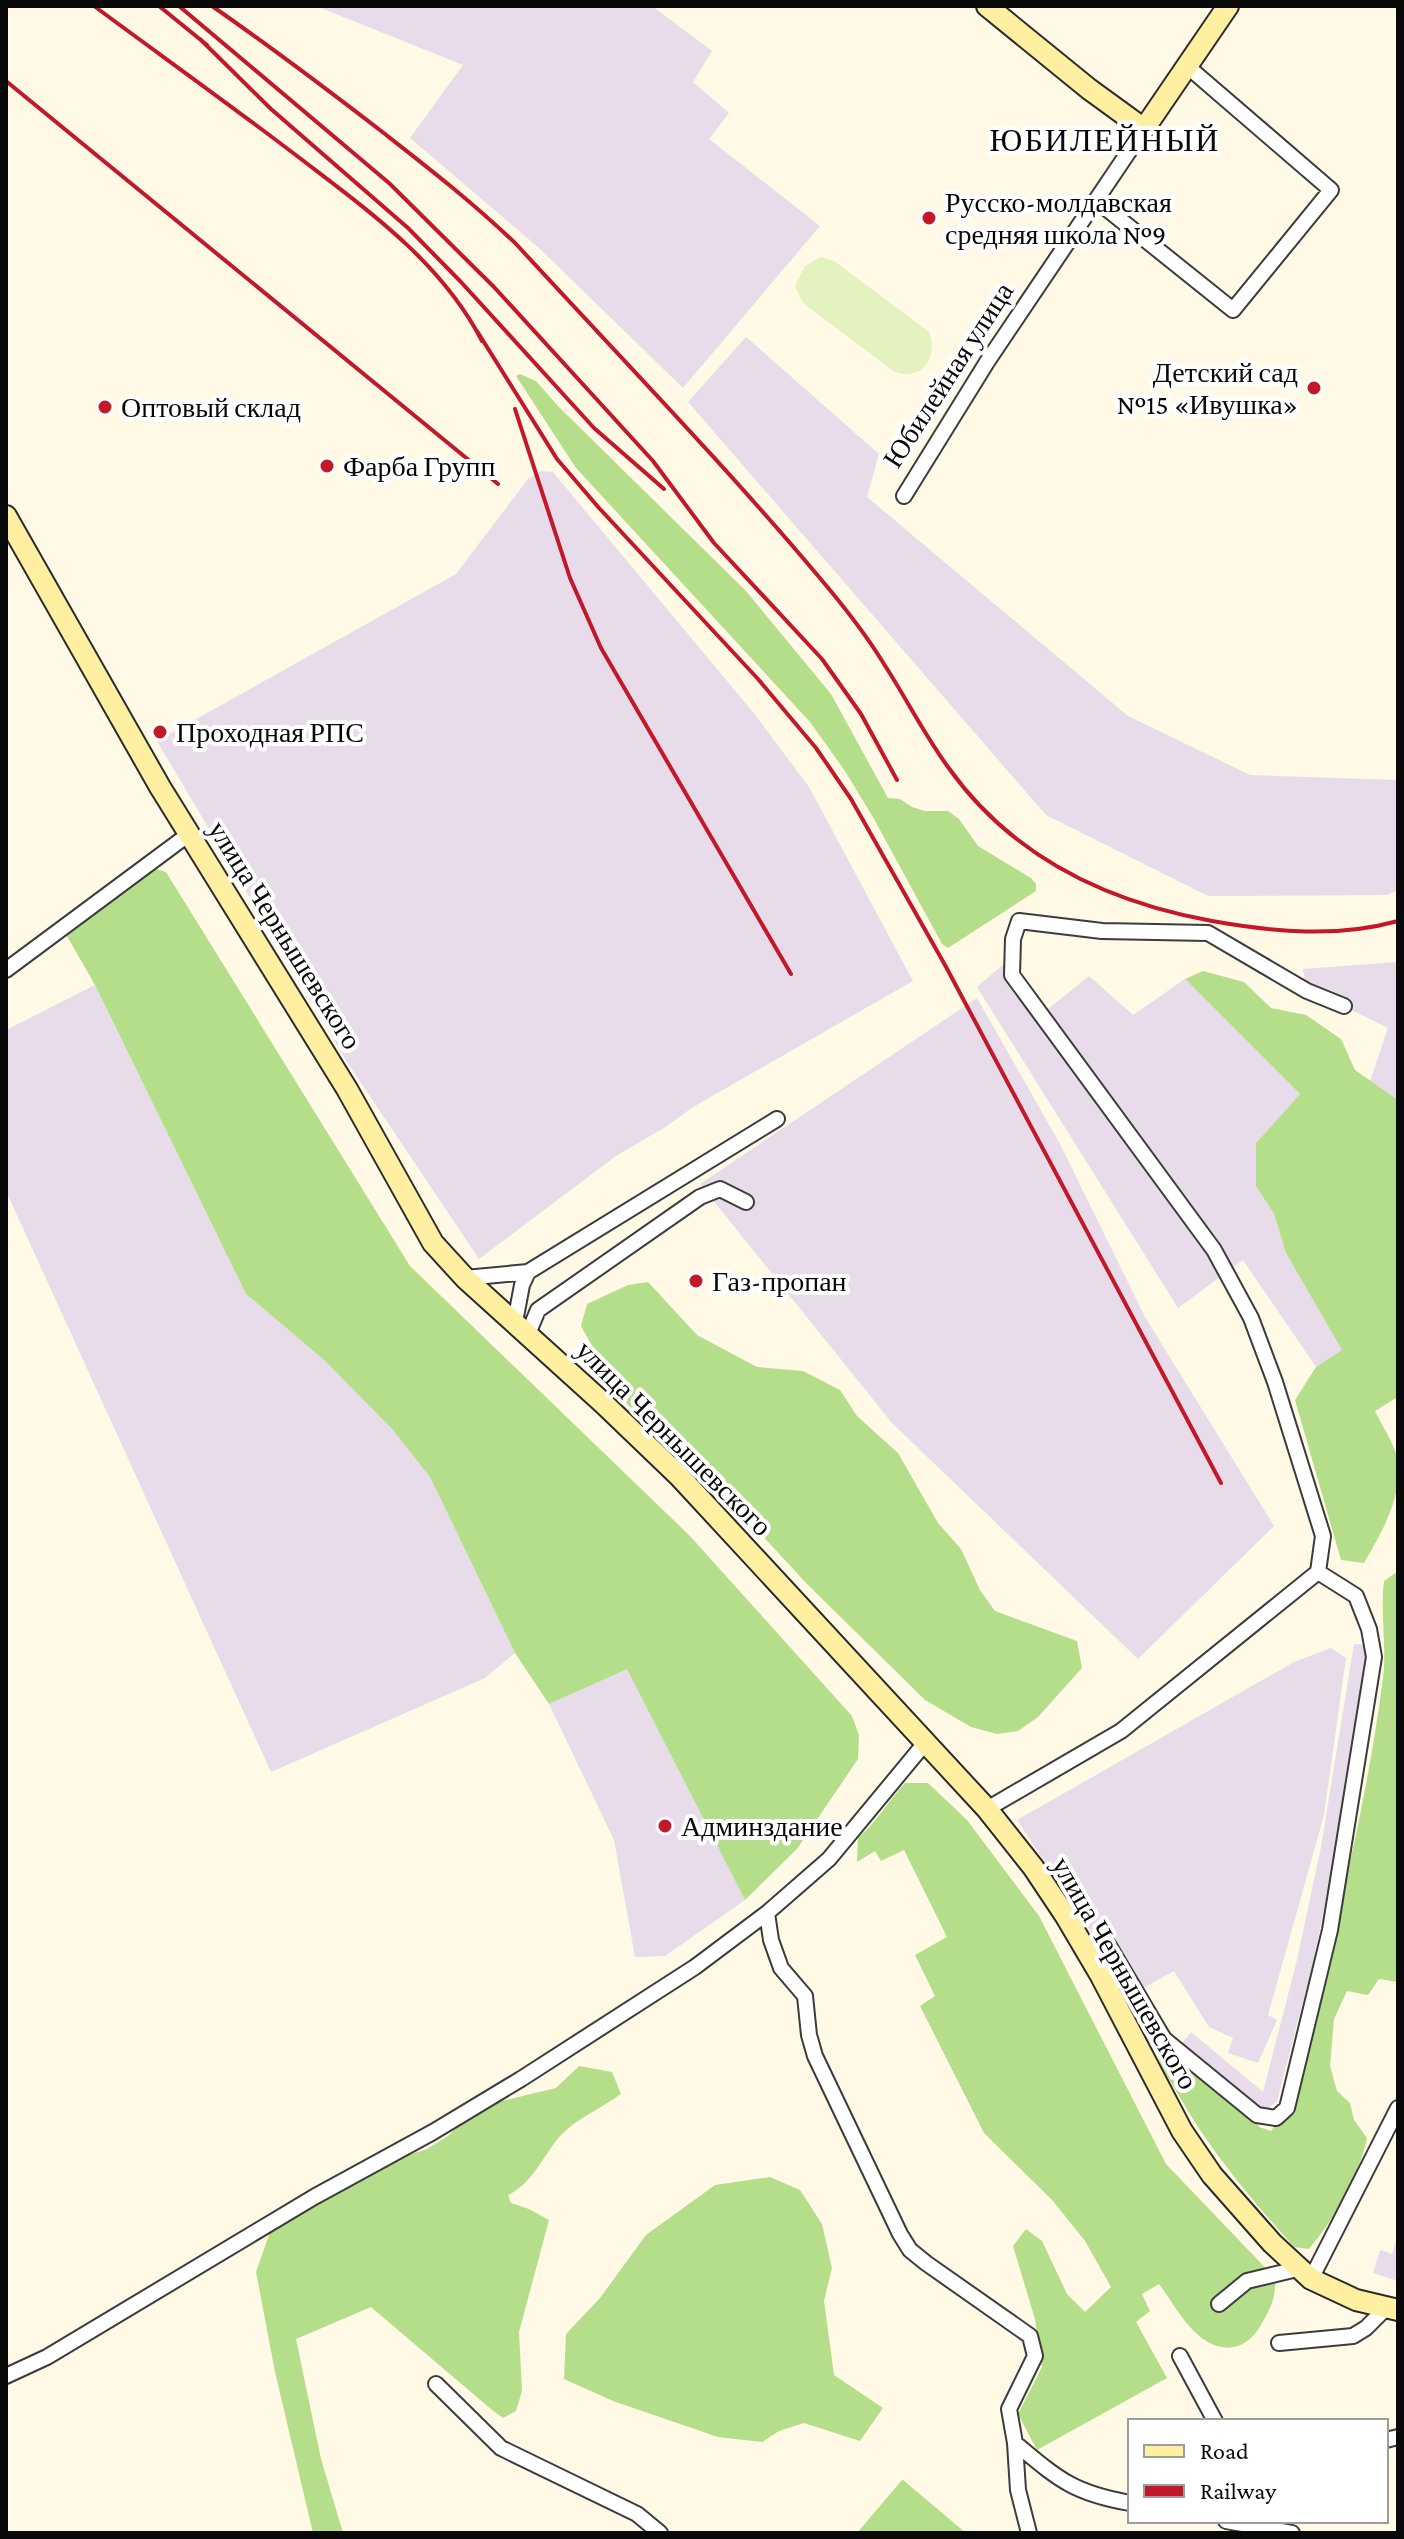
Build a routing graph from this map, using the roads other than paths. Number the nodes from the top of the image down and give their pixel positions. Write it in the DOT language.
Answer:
graph roads {
  1 [pos="987,6"];
  2 [pos="1228,6"];
  3 [pos="1187,66"];
  4 [pos="1144,129"];
  5 [pos="1097,201"];
  6 [pos="904,496"];
  7 [pos="6,516"];
  8 [pos="189,834"];
  9 [pos="6,970"];
  10 [pos="1344,1006"];
  11 [pos="777,1119"];
  12 [pos="746,1202"];
  13 [pos="528,1272"];
  14 [pos="465,1278"];
  15 [pos="522,1328"];
  16 [pos="1318,1572"];
  17 [pos="925,1743"];
  18 [pos="987,1809"];
  19 [pos="767,1913"];
  20 [pos="1087,1953"];
  21 [pos="1398,2108"];
  22 [pos="1304,2274"];
  23 [pos="1219,2304"];
  24 [pos="1392,2309"];
  25 [pos="1279,2343"];
  26 [pos="1180,2356"];
  27 [pos="6,2376"];
  28 [pos="436,2384"];
  29 [pos="1214,2419"];
  30 [pos="1015,2443"];
  31 [pos="1128,2502"];
  32 [pos="1237,2523"];
  33 [pos="660,2533"];
  34 [pos="1029,2533"];
  35 [pos="1292,2533"];
  1 -- 4 [label="main road"];
  2 -- 3 [label="main road, Юбилейная улица"];
  3 -- 4 [label="main road, Юбилейная улица"];
  3 -- 5 [label="street"];
  4 -- 5 [label="street, Юбилейная улица"];
  5 -- 6 [label="street, Юбилейная улица"];
  7 -- 8 [label="main road, улица Чернышевского"];
  8 -- 9 [label="street"];
  8 -- 14 [label="main road, улица Чернышевского"];
  10 -- 16 [label="street"];
  11 -- 13 [label="street"];
  12 -- 15 [label="street"];
  13 -- 14 [label="street"];
  13 -- 15 [label="street"];
  14 -- 15 [label="main road, улица Чернышевского"];
  15 -- 17 [label="main road, улица Чернышевского"];
  16 -- 18 [label="street"];
  16 -- 20 [label="street"];
  17 -- 18 [label="main road, улица Чернышевского"];
  17 -- 19 [label="street"];
  18 -- 20 [label="main road, улица Чернышевского"];
  19 -- 27 [label="street"];
  19 -- 30 [label="street"];
  20 -- 22 [label="main road, улица Чернышевского"];
  21 -- 22 [label="street"];
  22 -- 23 [label="street"];
  22 -- 24 [label="main road, улица Чернышевского"];
  24 -- 25 [label="street"];
  26 -- 29 [label="street"];
  28 -- 33 [label="street"];
  30 -- 31 [label="street"];
  30 -- 34 [label="street"];
  32 -- 35 [label="street"];
}
